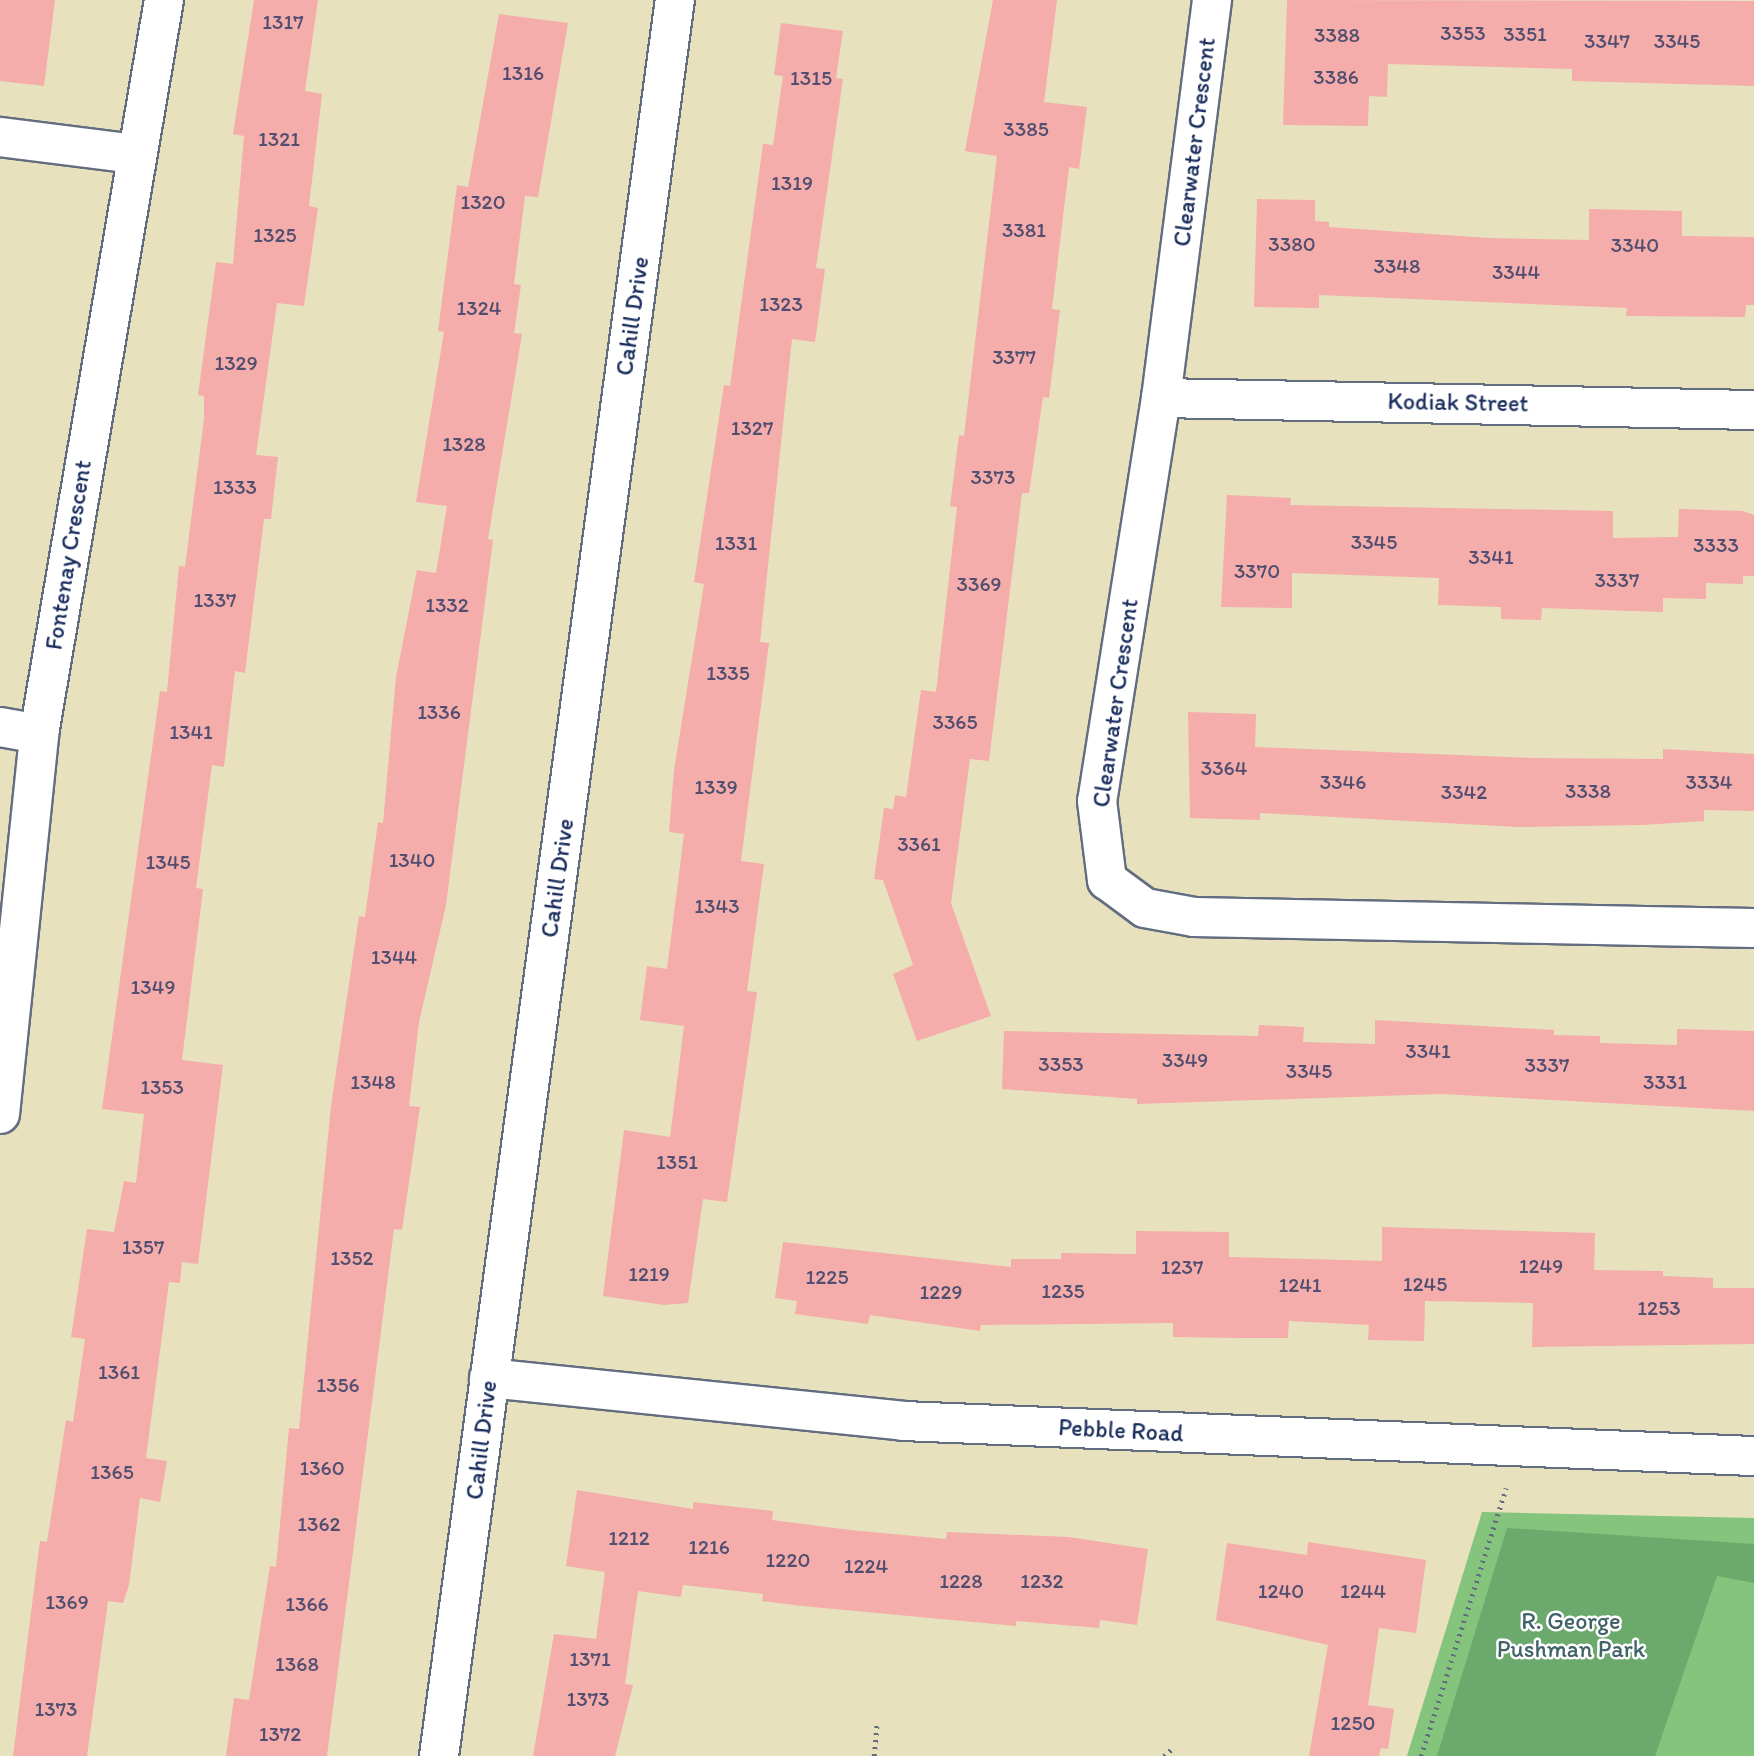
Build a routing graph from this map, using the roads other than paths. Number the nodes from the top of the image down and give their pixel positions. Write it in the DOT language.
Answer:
graph roads {
  1 [pos="164,0"];
  2 [pos="675,0"];
  3 [pos="1212,0"];
  4 [pos="0,137"];
  5 [pos="135,153"];
  6 [pos="1161,398"];
  7 [pos="1754,410"];
  8 [pos="0,727"];
  9 [pos="39,734"];
  10 [pos="1754,928"];
  11 [pos="0,1114"];
  12 [pos="489,1378"];
  13 [pos="1754,1456"];
  14 [pos="439,1756"];
  1 -- 5 [label="street, Fontenay Crescent"];
  2 -- 12 [label="street, Cahill Drive"];
  3 -- 6 [label="street, Clearwater Crescent"];
  4 -- 5 [label="street"];
  5 -- 9 [label="street, Fontenay Crescent"];
  6 -- 7 [label="street, Kodiak Street"];
  6 -- 10 [label="street, Clearwater Crescent"];
  8 -- 9 [label="street"];
  9 -- 11 [label="street, Fontenay Crescent"];
  12 -- 13 [label="street, Pebble Road"];
  12 -- 14 [label="street, Cahill Drive"];
}
